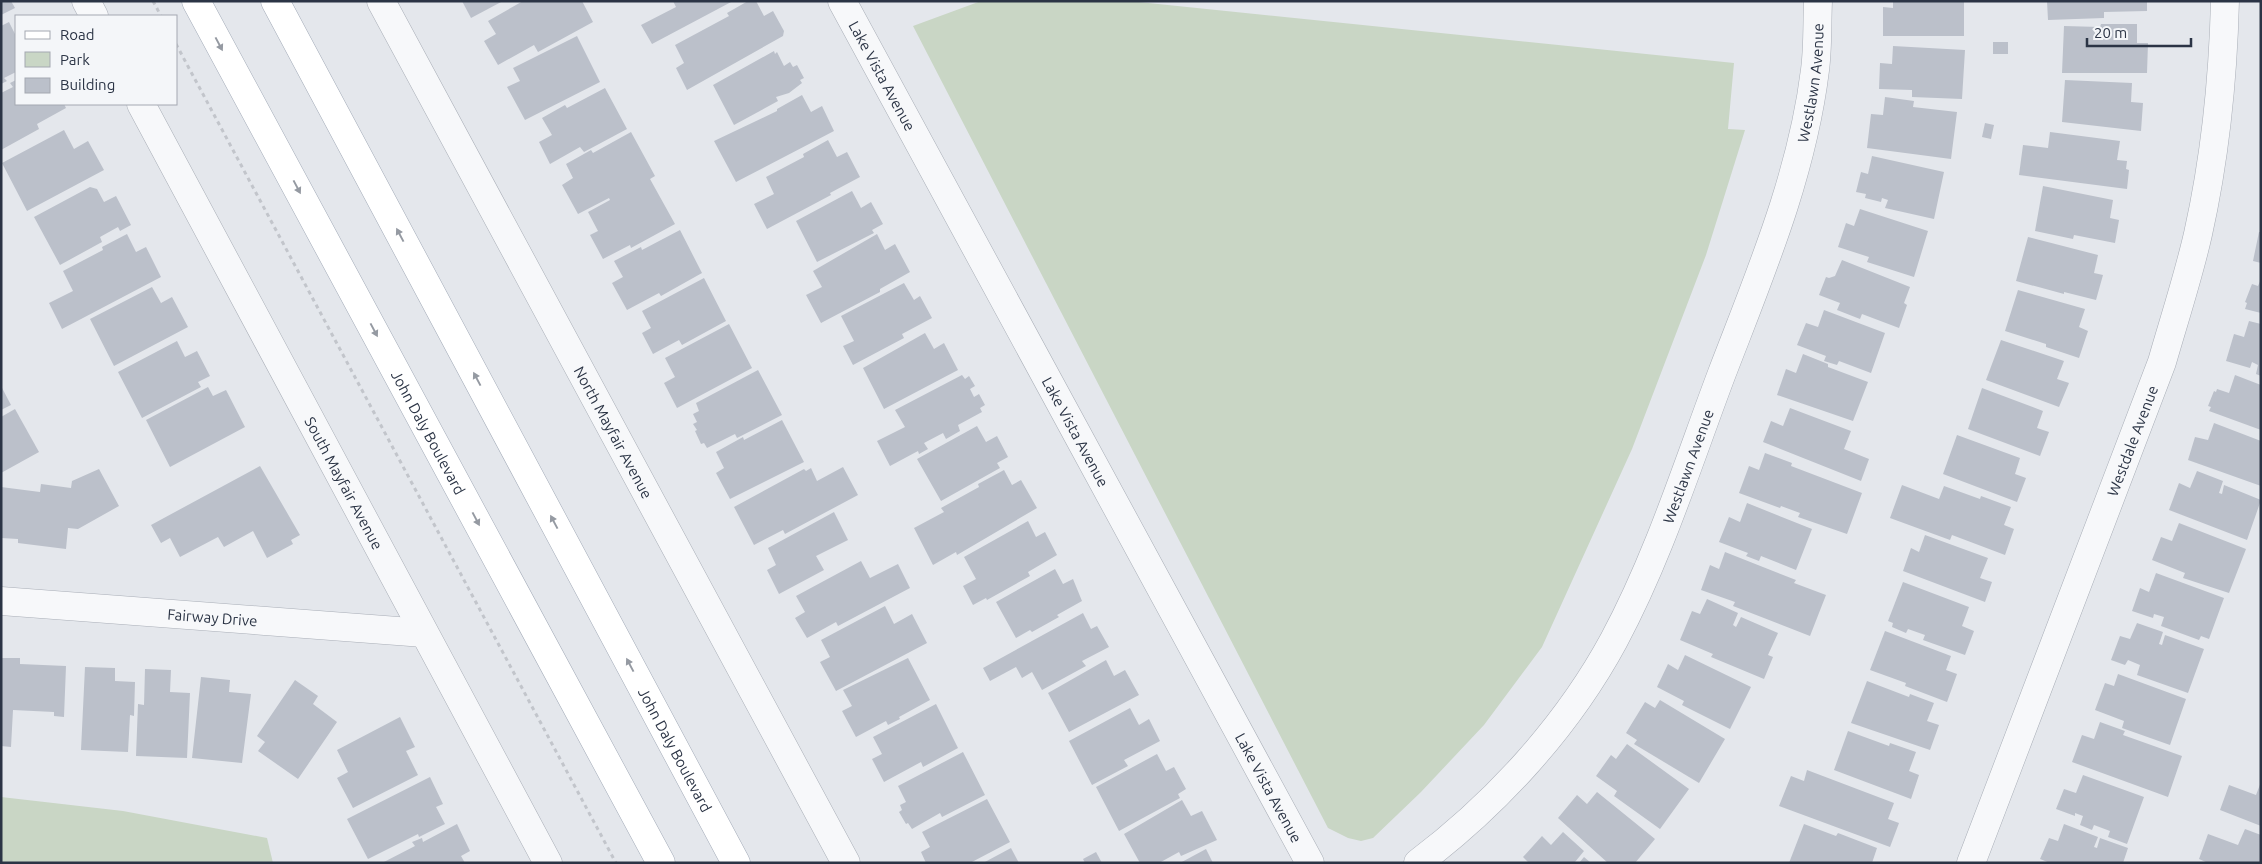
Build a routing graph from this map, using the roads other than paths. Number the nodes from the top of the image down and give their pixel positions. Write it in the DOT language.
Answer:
graph roads {
  1 [pos="86,1"];
  2 [pos="196,1"];
  3 [pos="275,1"];
  4 [pos="382,1"];
  5 [pos="842,1"];
  6 [pos="1818,1"];
  7 [pos="2225,1"];
  8 [pos="93,15"];
  9 [pos="142,105"];
  10 [pos="1,601"];
  11 [pos="424,633"];
  12 [pos="548,863"];
  13 [pos="662,863"];
  14 [pos="736,863"];
  15 [pos="846,863"];
  16 [pos="1310,863"];
  17 [pos="1418,863"];
  18 [pos="1971,863"];
  1 -- 8 [label="street"];
  2 -- 13 [label="main road, John Daly Boulevard, one-way"];
  14 -- 3 [label="main road, John Daly Boulevard, one-way"];
  4 -- 15 [label="street, North Mayfair Avenue"];
  5 -- 16 [label="street, Lake Vista Avenue"];
  6 -- 17 [label="street, Westlawn Avenue"];
  7 -- 18 [label="street, Westdale Avenue"];
  9 -- 11 [label="street, South Mayfair Avenue"];
  10 -- 11 [label="street, Fairway Drive"];
  11 -- 12 [label="street, South Mayfair Avenue"];
}
